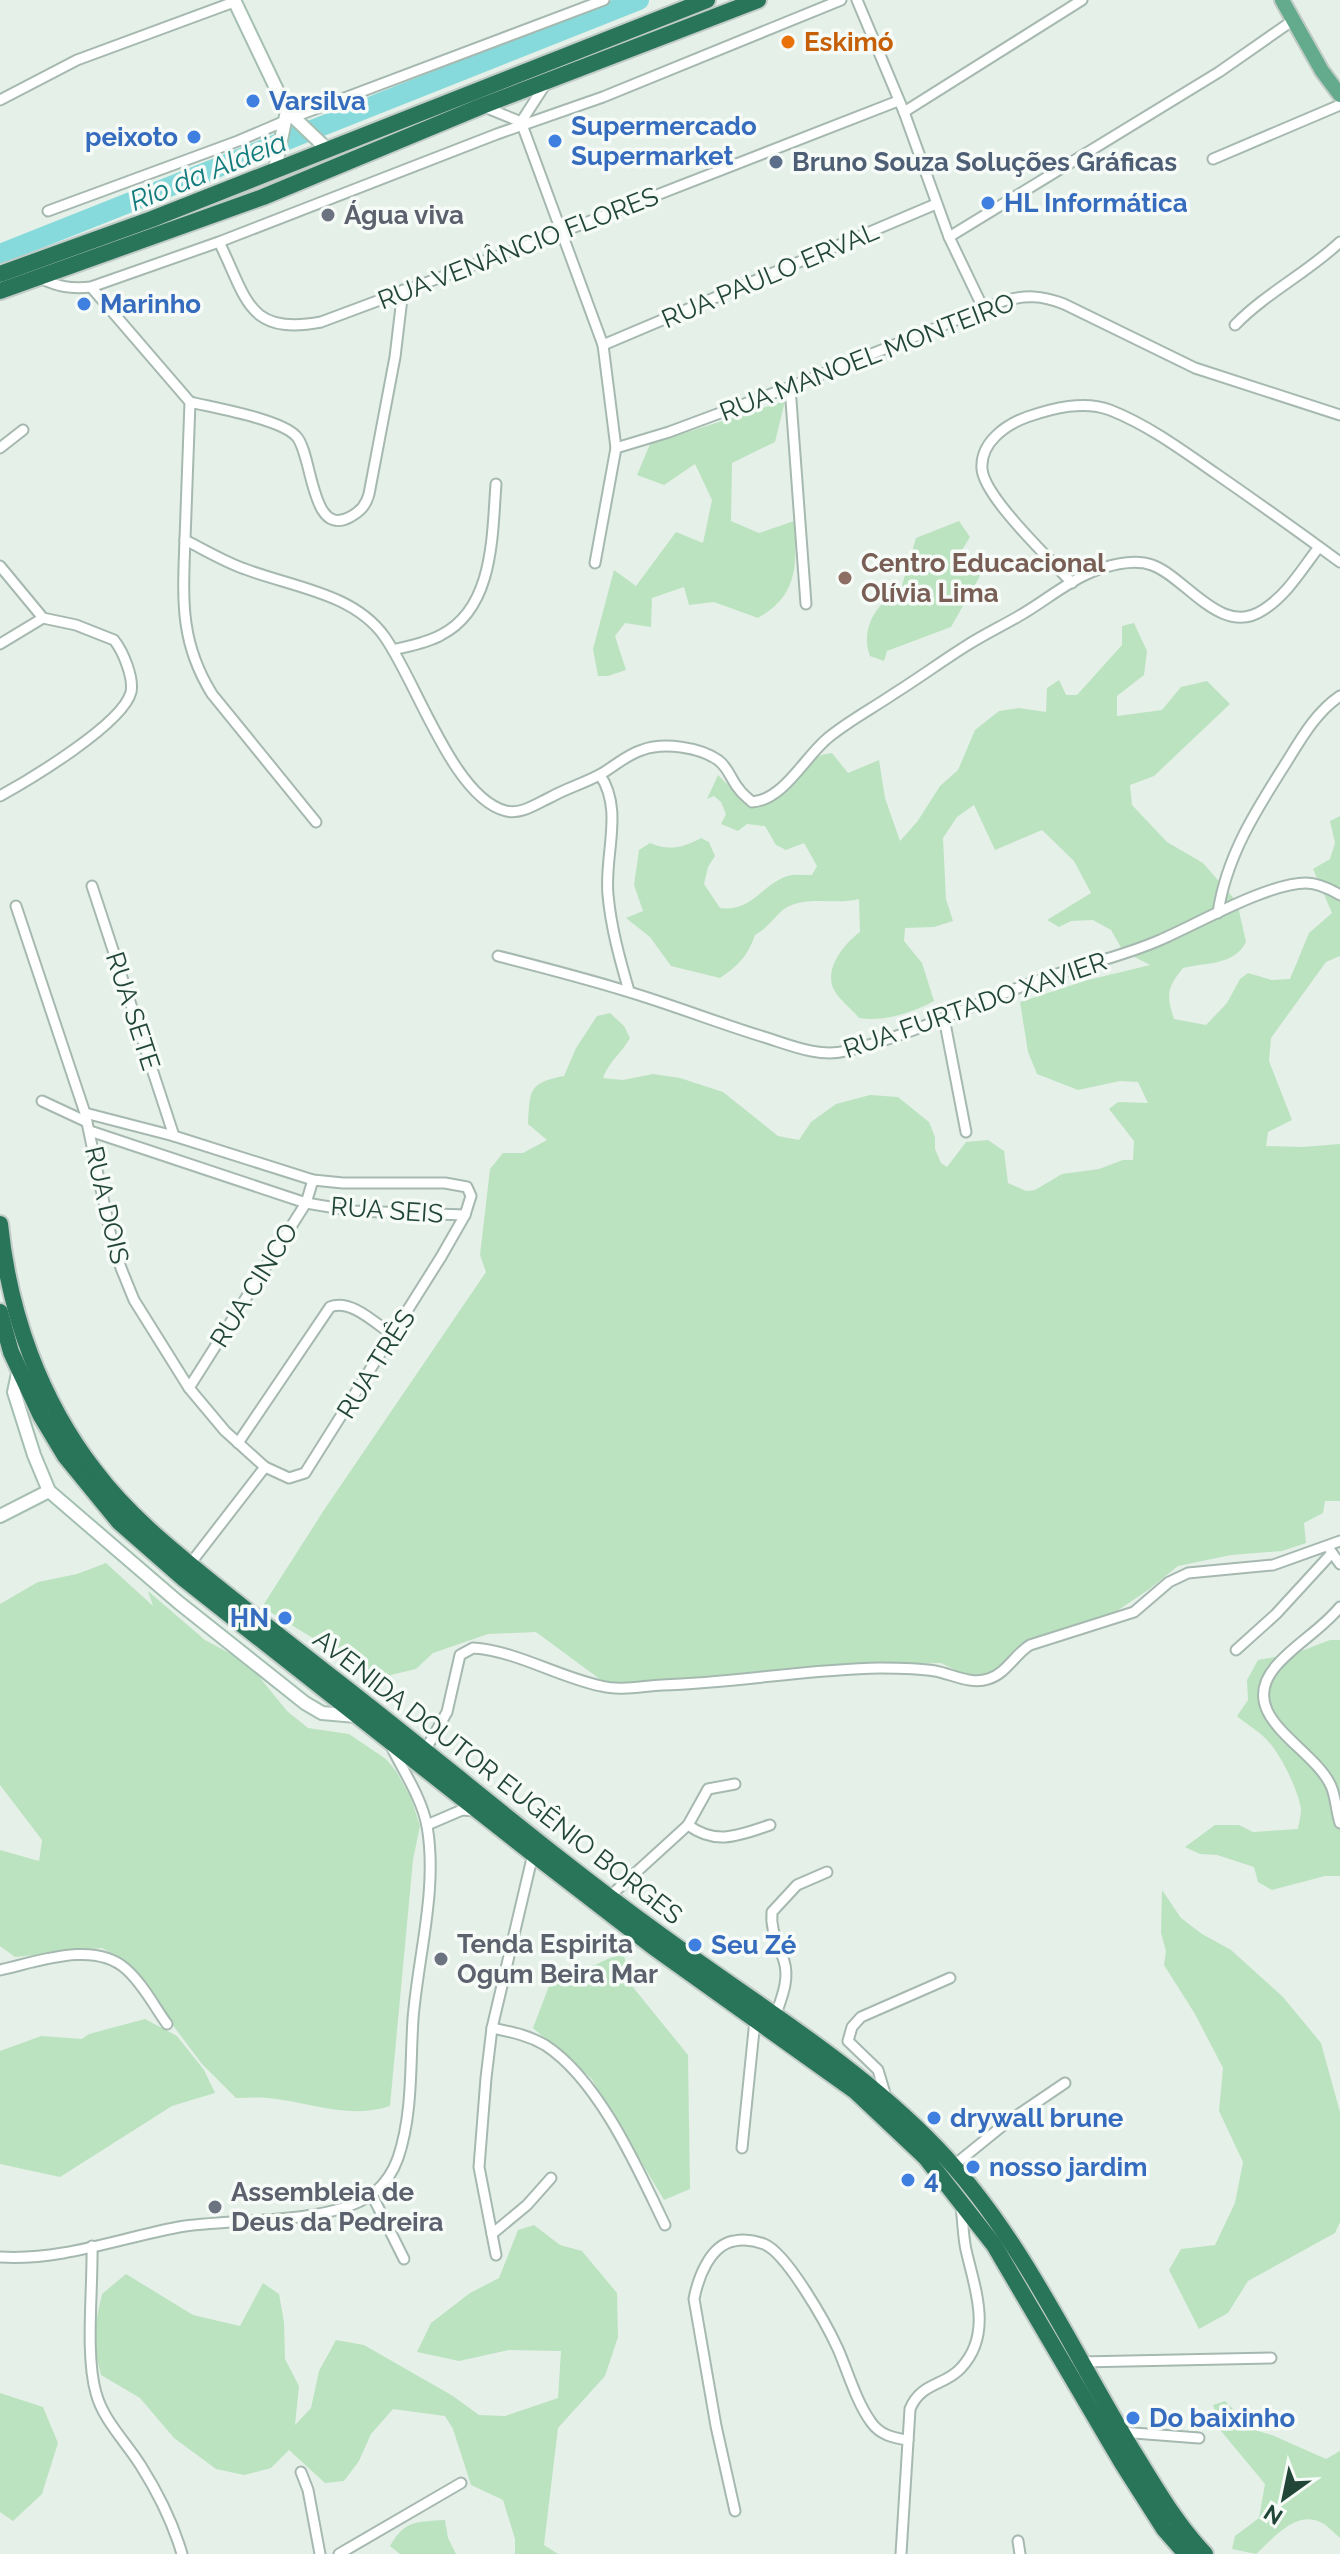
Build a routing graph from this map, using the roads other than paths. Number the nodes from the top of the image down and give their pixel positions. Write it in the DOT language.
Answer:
graph roads {
  1 [pos="604,0"];
  2 [pos="707,0"];
  3 [pos="758,0"];
  4 [pos="841,0"];
  5 [pos="857,0"];
  6 [pos="1082,0"];
  7 [pos="1282,0"];
  8 [pos="234,1"];
  9 [pos="1292,21"];
  10 [pos="547,82"];
  11 [pos="1340,95"];
  12 [pos="0,100"];
  13 [pos="898,101"];
  14 [pos="1340,105"];
  15 [pos="482,106"];
  16 [pos="904,112"];
  17 [pos="290,120"];
  18 [pos="522,124"];
  19 [pos="322,144"];
  20 [pos="1213,159"];
  21 [pos="277,161"];
  22 [pos="936,204"];
  23 [pos="48,211"];
  24 [pos="562,232"];
  25 [pos="949,237"];
  26 [pos="219,242"];
  27 [pos="1337,249"];
  28 [pos="0,274"];
  29 [pos="40,278"];
  30 [pos="91,287"];
  31 [pos="403,290"];
  32 [pos="0,291"];
  33 [pos="984,310"];
  34 [pos="1235,325"];
  35 [pos="603,345"];
  36 [pos="790,387"];
  37 [pos="190,402"];
  38 [pos="1340,415"];
  39 [pos="23,430"];
  40 [pos="0,448"];
  41 [pos="616,448"];
  42 [pos="496,484"];
  43 [pos="185,540"];
  44 [pos="1319,547"];
  45 [pos="1340,562"];
  46 [pos="595,563"];
  47 [pos="0,566"];
  48 [pos="1072,583"];
  49 [pos="806,604"];
  50 [pos="43,618"];
  51 [pos="0,644"];
  52 [pos="393,650"];
  53 [pos="1340,696"];
  54 [pos="600,775"];
  55 [pos="0,796"];
  56 [pos="316,822"];
  57 [pos="92,886"];
  58 [pos="1340,895"];
  59 [pos="16,906"];
  60 [pos="1218,913"];
  61 [pos="498,956"];
  62 [pos="629,991"];
  63 [pos="944,1018"];
  64 [pos="42,1101"];
  65 [pos="87,1122"];
  66 [pos="966,1132"];
  67 [pos="174,1136"];
  68 [pos="313,1180"];
  69 [pos="306,1203"];
  70 [pos="465,1215"];
  71 [pos="0,1224"];
  72 [pos="0,1312"];
  73 [pos="394,1336"];
  74 [pos="6,1355"];
  75 [pos="19,1369"];
  76 [pos="189,1388"];
  77 [pos="238,1443"];
  78 [pos="265,1467"];
  79 [pos="49,1491"];
  80 [pos="0,1516"];
  81 [pos="1340,1541"];
  82 [pos="1330,1550"];
  83 [pos="190,1564"];
  84 [pos="1340,1564"];
  85 [pos="1340,1607"];
  86 [pos="1236,1650"];
  87 [pos="356,1716"];
  88 [pos="386,1738"];
  89 [pos="426,1749"];
  90 [pos="735,1784"];
  91 [pos="480,1811"];
  92 [pos="1340,1823"];
  93 [pos="427,1825"];
  94 [pos="688,1825"];
  95 [pos="770,1825"];
  96 [pos="533,1854"];
  97 [pos="827,1872"];
  98 [pos="609,1897"];
  99 [pos="0,1970"];
  100 [pos="950,1978"];
  101 [pos="775,2017"];
  102 [pos="755,2020"];
  103 [pos="167,2024"];
  104 [pos="492,2028"];
  105 [pos="1065,2083"];
  106 [pos="888,2103"];
  107 [pos="742,2148"];
  108 [pos="953,2166"];
  109 [pos="551,2178"];
  110 [pos="372,2195"];
  111 [pos="960,2200"];
  112 [pos="665,2225"];
  113 [pos="492,2234"];
  114 [pos="92,2246"];
  115 [pos="496,2255"];
  116 [pos="0,2257"];
  117 [pos="404,2259"];
  118 [pos="1271,2358"];
  119 [pos="1081,2362"];
  120 [pos="1121,2432"];
  121 [pos="1199,2438"];
  122 [pos="908,2440"];
  123 [pos="301,2472"];
  124 [pos="461,2483"];
  125 [pos="735,2511"];
  126 [pos="1164,2529"];
  127 [pos="1018,2541"];
  128 [pos="182,2554"];
  129 [pos="320,2554"];
  130 [pos="339,2554"];
  131 [pos="901,2554"];
  132 [pos="1020,2554"];
  133 [pos="1173,2554"];
  134 [pos="1186,2554"];
  135 [pos="1205,2554"];
  1 -- 17 [label="street"];
  2 -- 19 [label="highway"];
  3 -- 10 [label="highway"];
  4 -- 18 [label="street"];
  5 -- 13 [label="street"];
  6 -- 16 [label="street"];
  7 -- 9 [label="main road"];
  8 -- 12 [label="street"];
  8 -- 17 [label="main road"];
  9 -- 11 [label="main road"];
  9 -- 25 [label="street"];
  10 -- 15 [label="highway"];
  10 -- 18 [label="street"];
  13 -- 16 [label="street"];
  13 -- 24 [label="street, RUA VENÂNCIO FLORES"];
  14 -- 20 [label="street"];
  15 -- 18 [label="street"];
  15 -- 29 [label="highway"];
  16 -- 22 [label="street"];
  17 -- 19 [label="main road"];
  17 -- 21 [label="main road"];
  17 -- 23 [label="street"];
  18 -- 24 [label="street"];
  18 -- 26 [label="street"];
  19 -- 21 [label="highway"];
  21 -- 28 [label="highway"];
  22 -- 25 [label="street"];
  22 -- 35 [label="street, RUA PAULO ERVAL"];
  24 -- 31 [label="street, RUA VENÂNCIO FLORES"];
  24 -- 35 [label="street"];
  25 -- 33 [label="street"];
  26 -- 30 [label="street"];
  26 -- 31 [label="street, RUA VENÂNCIO FLORES"];
  27 -- 34 [label="street"];
  29 -- 30 [label="street"];
  29 -- 32 [label="highway"];
  30 -- 37 [label="street"];
  31 -- 37 [label="street"];
  33 -- 36 [label="street, RUA MANOEL MONTEIRO"];
  33 -- 38 [label="street, RUA MANOEL MONTEIRO"];
  35 -- 41 [label="street"];
  36 -- 41 [label="street, RUA MANOEL MONTEIRO"];
  36 -- 49 [label="street"];
  37 -- 43 [label="street"];
  39 -- 40 [label="street"];
  41 -- 46 [label="street"];
  42 -- 52 [label="street"];
  43 -- 52 [label="street"];
  43 -- 56 [label="street"];
  44 -- 45 [label="street"];
  44 -- 48 [label="street"];
  44 -- 48 [label="street"];
  47 -- 50 [label="street"];
  48 -- 54 [label="street"];
  50 -- 51 [label="street"];
  50 -- 55 [label="street"];
  52 -- 54 [label="street"];
  53 -- 60 [label="street"];
  54 -- 62 [label="street"];
  57 -- 67 [label="street, RUA SETE"];
  58 -- 60 [label="street, RUA FURTADO XAVIER"];
  59 -- 65 [label="street, RUA DOIS"];
  60 -- 63 [label="street, RUA FURTADO XAVIER"];
  61 -- 62 [label="street, RUA FURTADO XAVIER"];
  62 -- 63 [label="street, RUA FURTADO XAVIER"];
  63 -- 66 [label="street"];
  64 -- 65 [label="street, RUA SEIS"];
  65 -- 67 [label="street, RUA SEIS"];
  65 -- 69 [label="street, RUA SEIS"];
  65 -- 76 [label="street, RUA DOIS"];
  67 -- 68 [label="street, RUA SEIS"];
  68 -- 69 [label="street, RUA CINCO"];
  68 -- 70 [label="street, RUA SEIS"];
  69 -- 70 [label="street, RUA SEIS"];
  69 -- 76 [label="street, RUA CINCO"];
  70 -- 73 [label="street, RUA TRÊS"];
  71 -- 83 [label="highway, AVENIDA DOUTOR EUGÊNIO BORGES"];
  72 -- 74 [label="highway, AVENIDA DOUTOR EUGÊNIO BORGES"];
  73 -- 77 [label="street"];
  73 -- 78 [label="street, RUA TRÊS"];
  74 -- 75 [label="highway, AVENIDA DOUTOR EUGÊNIO BORGES"];
  75 -- 79 [label="main road"];
  75 -- 87 [label="highway, AVENIDA DOUTOR EUGÊNIO BORGES"];
  76 -- 77 [label="street, RUA DOIS"];
  77 -- 78 [label="street, RUA DOIS"];
  78 -- 83 [label="street"];
  79 -- 80 [label="main road"];
  79 -- 87 [label="main road"];
  81 -- 82 [label="street"];
  82 -- 84 [label="street"];
  82 -- 86 [label="street"];
  82 -- 89 [label="street"];
  83 -- 89 [label="highway, AVENIDA DOUTOR EUGÊNIO BORGES"];
  85 -- 92 [label="street"];
  87 -- 88 [label="highway, AVENIDA DOUTOR EUGÊNIO BORGES"];
  88 -- 91 [label="highway, AVENIDA DOUTOR EUGÊNIO BORGES"];
  88 -- 93 [label="street"];
  89 -- 98 [label="highway, AVENIDA DOUTOR EUGÊNIO BORGES"];
  90 -- 94 [label="street"];
  91 -- 93 [label="street"];
  91 -- 96 [label="highway, AVENIDA DOUTOR EUGÊNIO BORGES"];
  93 -- 110 [label="street"];
  94 -- 95 [label="street"];
  94 -- 98 [label="street"];
  96 -- 102 [label="highway, AVENIDA DOUTOR EUGÊNIO BORGES"];
  96 -- 104 [label="street"];
  97 -- 101 [label="street"];
  98 -- 101 [label="highway, AVENIDA DOUTOR EUGÊNIO BORGES"];
  99 -- 103 [label="street"];
  100 -- 106 [label="street"];
  101 -- 106 [label="highway, AVENIDA DOUTOR EUGÊNIO BORGES"];
  102 -- 107 [label="street"];
  102 -- 111 [label="highway, AVENIDA DOUTOR EUGÊNIO BORGES"];
  104 -- 112 [label="street"];
  104 -- 113 [label="street"];
  105 -- 108 [label="street"];
  106 -- 108 [label="highway, AVENIDA DOUTOR EUGÊNIO BORGES"];
  108 -- 119 [label="highway, AVENIDA DOUTOR EUGÊNIO BORGES"];
  109 -- 113 [label="street"];
  110 -- 114 [label="street"];
  110 -- 117 [label="street"];
  111 -- 122 [label="street"];
  111 -- 126 [label="highway, AVENIDA DOUTOR EUGÊNIO BORGES"];
  113 -- 115 [label="street"];
  114 -- 116 [label="street"];
  114 -- 128 [label="street"];
  118 -- 119 [label="street"];
  119 -- 120 [label="highway, AVENIDA DOUTOR EUGÊNIO BORGES"];
  120 -- 121 [label="street"];
  120 -- 135 [label="highway, AVENIDA DOUTOR EUGÊNIO BORGES"];
  122 -- 125 [label="street"];
  122 -- 131 [label="street"];
  123 -- 129 [label="street"];
  124 -- 130 [label="street"];
  126 -- 133 [label="street"];
  126 -- 134 [label="highway, AVENIDA DOUTOR EUGÊNIO BORGES"];
  127 -- 132 [label="street"];
}
